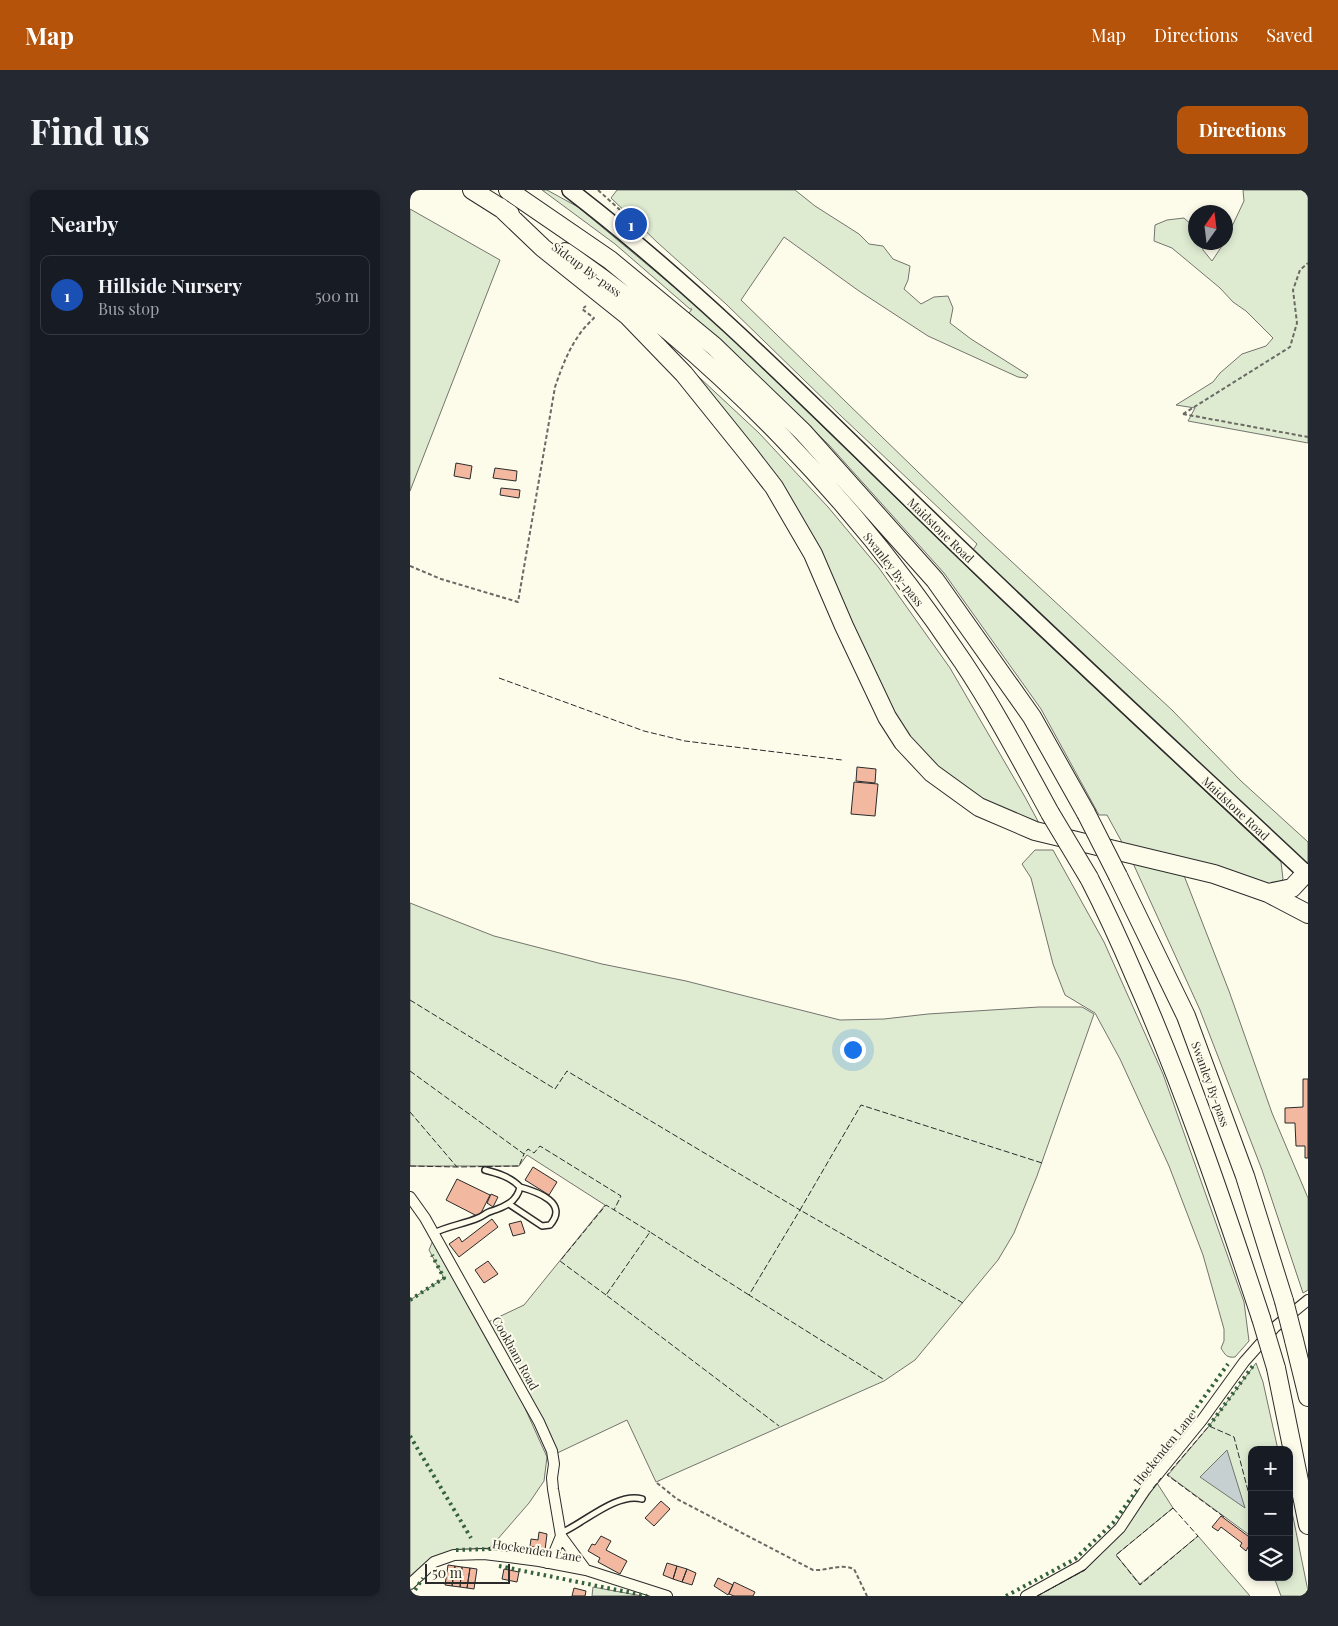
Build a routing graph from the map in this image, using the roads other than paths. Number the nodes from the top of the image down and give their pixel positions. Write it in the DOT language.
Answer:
graph roads {
  1 [pos="472,190"];
  2 [pos="508,190"];
  3 [pos="570,190"];
  4 [pos="500,207"];
  5 [pos="714,346"];
  6 [pos="697,356"];
  7 [pos="1307,874"];
  8 [pos="1268,893"];
  9 [pos="1308,914"];
  10 [pos="484,1170"];
  11 [pos="520,1187"];
  12 [pos="410,1197"];
  13 [pos="510,1204"];
  14 [pos="434,1233"];
  15 [pos="1308,1300"];
  16 [pos="1308,1397"];
  17 [pos="642,1499"];
  18 [pos="1308,1524"];
  19 [pos="561,1534"];
  20 [pos="547,1563"];
  21 [pos="586,1570"];
  22 [pos="410,1584"];
  23 [pos="667,1596"];
  24 [pos="1026,1596"];
  1 -- 4 [label="highway, Sidcup By-pass"];
  2 -- 5 [label="highway, Sidcup By-pass"];
  3 -- 7 [label="main road, Maidstone Road"];
  4 -- 6 [label="highway, Sidcup By-pass"];
  4 -- 8 [label="highway"];
  5 -- 16 [label="highway, Swanley By-pass, bridge"];
  6 -- 18 [label="highway, Swanley By-pass, bridge"];
  7 -- 8 [label="highway"];
  8 -- 9 [label="highway"];
  10 -- 11 [label="lane"];
  11 -- 13 [label="lane"];
  11 -- 13 [label="lane"];
  12 -- 14 [label="street, Cookham Road"];
  13 -- 14 [label="lane"];
  14 -- 19 [label="street, Cookham Road"];
  15 -- 24 [label="street, Hockenden Lane"];
  17 -- 19 [label="lane"];
  19 -- 20 [label="street"];
  19 -- 21 [label="street, Cookham Road"];
  20 -- 21 [label="street, Hockenden Lane"];
  20 -- 22 [label="street, Hockenden Lane"];
  21 -- 23 [label="street, Hockenden Lane"];
}
